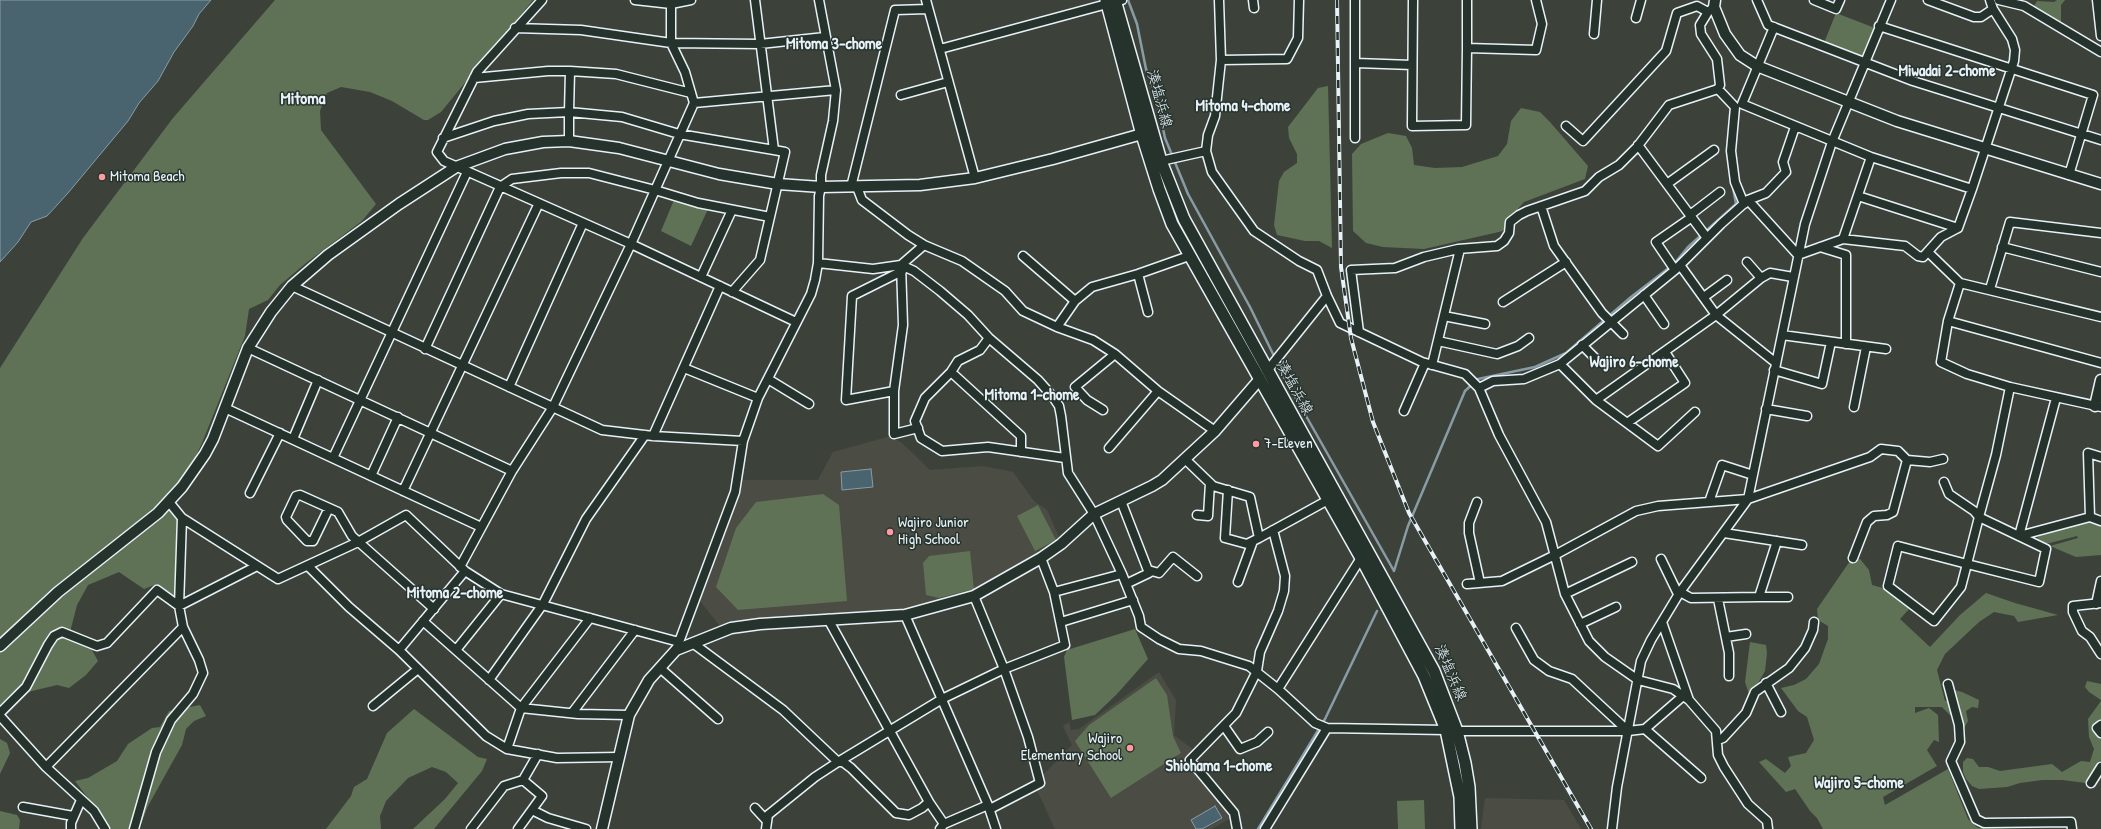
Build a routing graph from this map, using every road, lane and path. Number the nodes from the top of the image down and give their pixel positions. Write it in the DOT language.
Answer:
graph roads {
  1 [pos="542,0"];
  2 [pos="635,0"];
  3 [pos="690,0"];
  4 [pos="755,0"];
  5 [pos="819,0"];
  6 [pos="926,0"];
  7 [pos="1219,0"];
  8 [pos="1299,0"];
  9 [pos="1355,0"];
  10 [pos="1413,0"];
  11 [pos="1467,0"];
  12 [pos="1536,0"];
  13 [pos="1597,0"];
  14 [pos="1641,0"];
  15 [pos="1757,0"];
  16 [pos="1814,0"];
  17 [pos="1840,0"];
  18 [pos="1891,0"];
  19 [pos="1928,0"];
  20 [pos="1990,0"];
  21 [pos="1999,0"];
  22 [pos="2097,0"];
  23 [pos="1113,1"];
  24 [pos="669,2"];
  25 [pos="1712,6"];
  26 [pos="928,9"];
  27 [pos="1993,9"];
  28 [pos="1636,18"];
  29 [pos="1879,26"];
  30 [pos="1774,27"];
  31 [pos="515,28"];
  32 [pos="1594,34"];
  33 [pos="2101,36"];
  34 [pos="825,37"];
  35 [pos="671,43"];
  36 [pos="760,44"];
  37 [pos="1467,48"];
  38 [pos="940,49"];
  39 [pos="2101,52"];
  40 [pos="1222,60"];
  41 [pos="1865,62"];
  42 [pos="1356,63"];
  43 [pos="1412,65"];
  44 [pos="1757,66"];
  45 [pos="2010,70"];
  46 [pos="570,71"];
  47 [pos="474,78"];
  48 [pos="948,82"];
  49 [pos="1718,89"];
  50 [pos="836,90"];
  51 [pos="691,93"];
  52 [pos="901,95"];
  53 [pos="767,96"];
  54 [pos="1849,102"];
  55 [pos="694,103"];
  56 [pos="1998,108"];
  57 [pos="569,112"];
  58 [pos="1566,126"];
  59 [pos="1795,127"];
  60 [pos="1147,133"];
  61 [pos="680,134"];
  62 [pos="2080,134"];
  63 [pos="443,138"];
  64 [pos="1355,138"];
  65 [pos="2101,140"];
  66 [pos="569,141"];
  67 [pos="1832,142"];
  68 [pos="1638,145"];
  69 [pos="1986,149"];
  70 [pos="774,150"];
  71 [pos="1714,150"];
  72 [pos="1206,151"];
  73 [pos="1871,157"];
  74 [pos="667,161"];
  75 [pos="1161,161"];
  76 [pos="456,167"];
  77 [pos="467,172"];
  78 [pos="2069,175"];
  79 [pos="975,178"];
  80 [pos="778,184"];
  81 [pos="1667,184"];
  82 [pos="2101,184"];
  83 [pos="500,186"];
  84 [pos="854,186"];
  85 [pos="821,187"];
  86 [pos="1972,189"];
  87 [pos="655,190"];
  88 [pos="1720,192"];
  89 [pos="1858,196"];
  90 [pos="1746,202"];
  91 [pos="539,203"];
  92 [pos="1541,206"];
  93 [pos="732,210"];
  94 [pos="1691,216"];
  95 [pos="770,217"];
  96 [pos="583,223"];
  97 [pos="1958,228"];
  98 [pos="2101,233"];
  99 [pos="1705,234"];
  100 [pos="1843,239"];
  101 [pos="631,244"];
  102 [pos="924,245"];
  103 [pos="1820,247"];
  104 [pos="2002,247"];
  105 [pos="1460,249"];
  106 [pos="1929,253"];
  107 [pos="1798,255"];
  108 [pos="1023,256"];
  109 [pos="1189,256"];
  110 [pos="1566,262"];
  111 [pos="1747,262"];
  112 [pos="818,263"];
  113 [pos="901,268"];
  114 [pos="1677,268"];
  115 [pos="2101,272"];
  116 [pos="1138,274"];
  117 [pos="701,277"];
  118 [pos="1793,277"];
  119 [pos="1761,278"];
  120 [pos="1727,280"];
  121 [pos="1960,283"];
  122 [pos="292,286"];
  123 [pos="720,286"];
  124 [pos="1990,289"];
  125 [pos="732,292"];
  126 [pos="1644,295"];
  127 [pos="1327,296"];
  128 [pos="1704,297"];
  129 [pos="1075,302"];
  130 [pos="1503,302"];
  131 [pos="1148,312"];
  132 [pos="1716,315"];
  133 [pos="1444,316"];
  134 [pos="2101,317"];
  135 [pos="1609,318"];
  136 [pos="1948,321"];
  137 [pos="796,322"];
  138 [pos="1485,324"];
  139 [pos="1664,324"];
  140 [pos="1058,327"];
  141 [pos="1359,332"];
  142 [pos="390,333"];
  143 [pos="1623,334"];
  144 [pos="1782,334"];
  145 [pos="989,338"];
  146 [pos="1529,338"];
  147 [pos="1438,341"];
  148 [pos="1831,342"];
  149 [pos="1846,344"];
  150 [pos="1582,345"];
  151 [pos="1866,347"];
  152 [pos="248,348"];
  153 [pos="425,348"];
  154 [pos="1886,349"];
  155 [pos="1665,352"];
  156 [pos="1115,354"];
  157 [pos="1596,359"];
  158 [pos="2101,363"];
  159 [pos="1428,364"];
  160 [pos="1560,364"];
  161 [pos="462,366"];
  162 [pos="1775,367"];
  163 [pos="684,368"];
  164 [pos="1267,371"];
  165 [pos="951,372"];
  166 [pos="768,379"];
  167 [pos="318,380"];
  168 [pos="1259,380"];
  169 [pos="2101,380"];
  170 [pos="509,387"];
  171 [pos="2010,387"];
  172 [pos="1479,388"];
  173 [pos="894,391"];
  174 [pos="1158,391"];
  175 [pos="758,398"];
  176 [pos="2056,398"];
  177 [pos="360,400"];
  178 [pos="1596,400"];
  179 [pos="809,404"];
  180 [pos="2098,406"];
  181 [pos="554,407"];
  182 [pos="1854,407"];
  183 [pos="225,408"];
  184 [pos="1766,409"];
  185 [pos="1103,410"];
  186 [pos="1404,410"];
  187 [pos="1696,412"];
  188 [pos="1807,416"];
  189 [pos="398,417"];
  190 [pos="1627,423"];
  191 [pos="918,428"];
  192 [pos="1216,431"];
  193 [pos="431,432"];
  194 [pos="280,433"];
  195 [pos="649,436"];
  196 [pos="293,439"];
  197 [pos="743,441"];
  198 [pos="1109,448"];
  199 [pos="1021,452"];
  200 [pos="2101,457"];
  201 [pos="333,458"];
  202 [pos="1066,458"];
  203 [pos="1943,458"];
  204 [pos="1185,459"];
  205 [pos="1907,460"];
  206 [pos="512,471"];
  207 [pos="1753,475"];
  208 [pos="371,476"];
  209 [pos="1944,482"];
  210 [pos="1210,483"];
  211 [pos="1228,490"];
  212 [pos="403,491"];
  213 [pos="250,493"];
  214 [pos="1748,499"];
  215 [pos="1328,500"];
  216 [pos="1122,501"];
  217 [pos="169,502"];
  218 [pos="1477,502"];
  219 [pos="1709,502"];
  220 [pos="329,508"];
  221 [pos="1094,514"];
  222 [pos="1198,515"];
  223 [pos="1979,517"];
  224 [pos="2090,517"];
  225 [pos="182,518"];
  226 [pos="2101,521"];
  227 [pos="481,527"];
  228 [pos="1273,530"];
  229 [pos="1724,533"];
  230 [pos="2019,536"];
  231 [pos="1256,539"];
  232 [pos="1777,541"];
  233 [pos="358,542"];
  234 [pos="1802,545"];
  235 [pos="1555,555"];
  236 [pos="1041,558"];
  237 [pos="1361,558"];
  238 [pos="1853,558"];
  239 [pos="1661,559"];
  240 [pos="1632,562"];
  241 [pos="1966,564"];
  242 [pos="257,566"];
  243 [pos="308,566"];
  244 [pos="463,569"];
  245 [pos="1148,570"];
  246 [pos="1122,574"];
  247 [pos="1198,576"];
  248 [pos="2101,581"];
  249 [pos="1238,582"];
  250 [pos="1480,582"];
  251 [pos="1126,584"];
  252 [pos="1467,584"];
  253 [pos="1054,592"];
  254 [pos="1679,593"];
  255 [pos="501,594"];
  256 [pos="1565,594"];
  257 [pos="974,596"];
  258 [pos="1759,597"];
  259 [pos="1788,597"];
  260 [pos="1718,599"];
  261 [pos="1133,600"];
  262 [pos="543,604"];
  263 [pos="2098,604"];
  264 [pos="179,606"];
  265 [pos="1616,607"];
  266 [pos="434,609"];
  267 [pos="905,615"];
  268 [pos="590,618"];
  269 [pos="828,619"];
  270 [pos="423,621"];
  271 [pos="1060,622"];
  272 [pos="1662,622"];
  273 [pos="1814,622"];
  274 [pos="1580,624"];
  275 [pos="183,627"];
  276 [pos="1516,628"];
  277 [pos="635,630"];
  278 [pos="1746,634"];
  279 [pos="1726,637"];
  280 [pos="694,644"];
  281 [pos="0,646"];
  282 [pos="678,646"];
  283 [pos="399,650"];
  284 [pos="456,650"];
  285 [pos="2101,654"];
  286 [pos="660,668"];
  287 [pos="418,669"];
  288 [pos="1004,669"];
  289 [pos="1257,671"];
  290 [pos="1729,676"];
  291 [pos="489,680"];
  292 [pos="1638,680"];
  293 [pos="1766,683"];
  294 [pos="1948,684"];
  295 [pos="1278,689"];
  296 [pos="1686,698"];
  297 [pos="942,699"];
  298 [pos="373,706"];
  299 [pos="521,708"];
  300 [pos="1781,712"];
  301 [pos="572,713"];
  302 [pos="629,715"];
  303 [pos="1,717"];
  304 [pos="718,719"];
  305 [pos="2101,725"];
  306 [pos="1224,726"];
  307 [pos="1327,728"];
  308 [pos="1645,729"];
  309 [pos="1452,730"];
  310 [pos="889,731"];
  311 [pos="1628,731"];
  312 [pos="1268,732"];
  313 [pos="2101,733"];
  314 [pos="1718,740"];
  315 [pos="507,749"];
  316 [pos="538,754"];
  317 [pos="619,757"];
  318 [pos="838,762"];
  319 [pos="2101,767"];
  320 [pos="46,768"];
  321 [pos="1701,778"];
  322 [pos="523,780"];
  323 [pos="2091,783"];
  324 [pos="81,800"];
  325 [pos="929,802"];
  326 [pos="23,807"];
  327 [pos="989,807"];
  328 [pos="755,808"];
  329 [pos="532,810"];
  330 [pos="73,816"];
  331 [pos="766,825"];
  332 [pos="942,826"];
  333 [pos="71,829"];
  334 [pos="105,829"];
  335 [pos="134,829"];
  336 [pos="471,829"];
  337 [pos="518,829"];
  338 [pos="586,829"];
  339 [pos="602,829"];
  340 [pos="996,829"];
  341 [pos="1237,829"];
  342 [pos="1265,829"];
  343 [pos="1461,829"];
  344 [pos="1472,829"];
  345 [pos="1612,829"];
  346 [pos="1768,829"];
  347 [pos="2072,829"];
  1 -- 31 [label="street"];
  2 -- 24 [label="street"];
  3 -- 24 [label="street"];
  4 -- 36 [label="street"];
  5 -- 34 [label="street"];
  6 -- 26 [label="street"];
  7 -- 40 [label="street"];
  8 -- 40 [label="street"];
  9 -- 42 [label="street"];
  10 -- 43 [label="street"];
  11 -- 37 [label="street"];
  12 -- 37 [label="street"];
  13 -- 32 [label="street"];
  14 -- 28 [label="street"];
  15 -- 30 [label="street"];
  16 -- 17 [label="street"];
  18 -- 29 [label="street"];
  19 -- 27 [label="street"];
  20 -- 27 [label="street"];
  21 -- 39 [label="street"];
  22 -- 33 [label="street"];
  23 -- 38 [label="street"];
  23 -- 60 [label="main road, 湊塩浜線"];
  24 -- 35 [label="street"];
  25 -- 44 [label="street"];
  25 -- 49 [label="street"];
  25 -- 58 [label="street"];
  26 -- 38 [label="street"];
  26 -- 84 [label="street"];
  27 -- 45 [label="street"];
  29 -- 41 [label="street"];
  29 -- 45 [label="street"];
  30 -- 41 [label="street"];
  30 -- 44 [label="street"];
  31 -- 35 [label="street"];
  31 -- 47 [label="street"];
  34 -- 36 [label="street"];
  34 -- 50 [label="street"];
  35 -- 36 [label="street"];
  35 -- 51 [label="street"];
  36 -- 53 [label="street"];
  37 -- 43 [label="street"];
  38 -- 48 [label="street"];
  40 -- 72 [label="street"];
  41 -- 54 [label="street"];
  41 -- 56 [label="street"];
  42 -- 43 [label="street"];
  42 -- 64 [label="street"];
  44 -- 54 [label="street"];
  44 -- 59 [label="street"];
  45 -- 56 [label="street"];
  45 -- 62 [label="street"];
  46 -- 47 [label="street"];
  46 -- 51 [label="street"];
  46 -- 57 [label="street"];
  47 -- 63 [label="street"];
  48 -- 52 [label="street"];
  48 -- 79 [label="street"];
  49 -- 68 [label="street"];
  49 -- 90 [label="street"];
  50 -- 53 [label="street"];
  50 -- 85 [label="street"];
  51 -- 55 [label="street"];
  53 -- 55 [label="street"];
  53 -- 70 [label="street"];
  54 -- 67 [label="street"];
  54 -- 69 [label="street"];
  55 -- 61 [label="street"];
  56 -- 62 [label="street"];
  56 -- 69 [label="street"];
  57 -- 61 [label="street"];
  57 -- 63 [label="street"];
  57 -- 66 [label="street"];
  59 -- 67 [label="street"];
  59 -- 90 [label="street"];
  60 -- 75 [label="main road, 湊塩浜線"];
  60 -- 79 [label="street"];
  60 -- 109 [label="main road, 湊塩浜線"];
  61 -- 70 [label="street"];
  61 -- 74 [label="street"];
  62 -- 65 [label="street"];
  62 -- 78 [label="street"];
  63 -- 76 [label="street"];
  66 -- 74 [label="street"];
  66 -- 76 [label="street"];
  67 -- 73 [label="street"];
  67 -- 107 [label="street"];
  68 -- 81 [label="street"];
  68 -- 92 [label="street"];
  69 -- 78 [label="street"];
  69 -- 86 [label="street"];
  70 -- 80 [label="street"];
  71 -- 81 [label="street"];
  72 -- 75 [label="street"];
  72 -- 127 [label="street"];
  73 -- 86 [label="street"];
  73 -- 89 [label="street"];
  74 -- 80 [label="street"];
  74 -- 87 [label="street"];
  75 -- 164 [label="main road, 湊塩浜線"];
  76 -- 77 [label="street"];
  76 -- 122 [label="street"];
  77 -- 83 [label="street"];
  77 -- 142 [label="street"];
  78 -- 82 [label="street"];
  79 -- 84 [label="street"];
  80 -- 85 [label="street"];
  80 -- 95 [label="street"];
  81 -- 94 [label="street"];
  83 -- 87 [label="street"];
  83 -- 91 [label="street"];
  83 -- 153 [label="street"];
  84 -- 85 [label="street"];
  84 -- 102 [label="street"];
  85 -- 112 [label="street"];
  86 -- 97 [label="street"];
  87 -- 93 [label="street"];
  87 -- 101 [label="street"];
  88 -- 94 [label="street"];
  89 -- 97 [label="street"];
  89 -- 100 [label="street"];
  90 -- 99 [label="street"];
  90 -- 107 [label="street"];
  91 -- 96 [label="street"];
  91 -- 161 [label="street"];
  92 -- 105 [label="street"];
  92 -- 110 [label="street"];
  93 -- 95 [label="street"];
  93 -- 117 [label="street"];
  94 -- 99 [label="street"];
  94 -- 114 [label="street"];
  95 -- 125 [label="street"];
  96 -- 101 [label="street"];
  96 -- 170 [label="street"];
  97 -- 106 [label="street"];
  98 -- 104 [label="street"];
  99 -- 114 [label="street"];
  100 -- 103 [label="street"];
  100 -- 106 [label="street"];
  101 -- 117 [label="street"];
  101 -- 181 [label="street"];
  102 -- 113 [label="street"];
  102 -- 140 [label="street"];
  103 -- 107 [label="street"];
  103 -- 149 [label="street"];
  104 -- 115 [label="street"];
  104 -- 124 [label="street"];
  105 -- 133 [label="street"];
  105 -- 141 [label="street"];
  106 -- 121 [label="street"];
  107 -- 118 [label="street"];
  108 -- 129 [label="street"];
  109 -- 116 [label="street"];
  109 -- 168 [label="main road, 湊塩浜線"];
  110 -- 130 [label="street"];
  110 -- 135 [label="street"];
  111 -- 119 [label="street"];
  112 -- 113 [label="street"];
  112 -- 137 [label="street"];
  113 -- 145 [label="street"];
  113 -- 173 [label="street"];
  113 -- 173 [label="street"];
  114 -- 126 [label="street"];
  114 -- 128 [label="street"];
  116 -- 129 [label="street"];
  116 -- 131 [label="street"];
  117 -- 123 [label="street"];
  118 -- 119 [label="street"];
  118 -- 144 [label="street"];
  119 -- 132 [label="street"];
  120 -- 128 [label="street"];
  121 -- 124 [label="street"];
  121 -- 136 [label="street"];
  122 -- 142 [label="street"];
  122 -- 152 [label="street"];
  123 -- 125 [label="street"];
  123 -- 163 [label="street"];
  124 -- 134 [label="street"];
  125 -- 137 [label="street"];
  126 -- 135 [label="street"];
  126 -- 139 [label="street"];
  127 -- 141 [label="street"];
  127 -- 164 [label="street"];
  128 -- 132 [label="street"];
  129 -- 140 [label="street"];
  132 -- 155 [label="street"];
  132 -- 162 [label="street"];
  133 -- 138 [label="street"];
  133 -- 147 [label="street"];
  135 -- 143 [label="street"];
  135 -- 150 [label="street"];
  136 -- 158 [label="street"];
  136 -- 171 [label="street"];
  137 -- 166 [label="street"];
  140 -- 156 [label="street"];
  141 -- 159 [label="street"];
  142 -- 153 [label="street"];
  142 -- 177 [label="street"];
  144 -- 148 [label="street"];
  144 -- 162 [label="street"];
  145 -- 165 [label="street"];
  145 -- 202 [label="street"];
  146 -- 147 [label="street"];
  147 -- 159 [label="street"];
  148 -- 149 [label="street"];
  148 -- 162 [label="street"];
  149 -- 151 [label="street"];
  150 -- 157 [label="street"];
  150 -- 160 [label="street"];
  151 -- 154 [label="street"];
  151 -- 182 [label="street"];
  152 -- 167 [label="street"];
  152 -- 183 [label="street"];
  153 -- 161 [label="street"];
  155 -- 178 [label="street"];
  155 -- 190 [label="street"];
  156 -- 174 [label="street"];
  156 -- 185 [label="street"];
  159 -- 172 [label="street"];
  159 -- 186 [label="street"];
  160 -- 172 [label="street"];
  160 -- 178 [label="street"];
  161 -- 170 [label="street"];
  161 -- 193 [label="street"];
  162 -- 184 [label="street"];
  163 -- 175 [label="street"];
  163 -- 195 [label="street"];
  164 -- 309 [label="main road, 湊塩浜線"];
  165 -- 191 [label="street"];
  165 -- 199 [label="street"];
  166 -- 175 [label="street"];
  166 -- 179 [label="street"];
  167 -- 177 [label="street"];
  167 -- 196 [label="street"];
  168 -- 192 [label="street"];
  168 -- 215 [label="main road, 湊塩浜線"];
  169 -- 180 [label="street"];
  170 -- 181 [label="street"];
  171 -- 176 [label="street"];
  171 -- 223 [label="street"];
  172 -- 235 [label="street"];
  173 -- 191 [label="street"];
  174 -- 192 [label="street"];
  174 -- 198 [label="street"];
  175 -- 197 [label="street"];
  176 -- 180 [label="street"];
  176 -- 230 [label="street"];
  177 -- 189 [label="street"];
  177 -- 201 [label="street"];
  178 -- 190 [label="street"];
  181 -- 195 [label="street"];
  181 -- 206 [label="street"];
  183 -- 194 [label="street"];
  183 -- 217 [label="street"];
  184 -- 188 [label="street"];
  184 -- 207 [label="street"];
  187 -- 190 [label="street"];
  189 -- 193 [label="street"];
  189 -- 208 [label="street"];
  191 -- 199 [label="street"];
  192 -- 204 [label="street"];
  193 -- 206 [label="street"];
  193 -- 212 [label="street"];
  194 -- 196 [label="street"];
  194 -- 213 [label="street"];
  195 -- 197 [label="street"];
  195 -- 262 [label="street"];
  196 -- 201 [label="street"];
  197 -- 282 [label="street"];
  199 -- 202 [label="street"];
  200 -- 224 [label="street"];
  201 -- 208 [label="street"];
  202 -- 221 [label="street"];
  203 -- 205 [label="street"];
  204 -- 210 [label="street"];
  204 -- 216 [label="street"];
  205 -- 214 [label="street"];
  205 -- 238 [label="street"];
  206 -- 227 [label="street"];
  207 -- 214 [label="street"];
  207 -- 219 [label="street"];
  208 -- 212 [label="street"];
  209 -- 223 [label="street"];
  210 -- 211 [label="street"];
  210 -- 222 [label="street"];
  211 -- 231 [label="street"];
  211 -- 231 [label="street"];
  212 -- 227 [label="street"];
  214 -- 219 [label="street"];
  214 -- 229 [label="street"];
  215 -- 228 [label="street"];
  215 -- 237 [label="main road, 湊塩浜線"];
  216 -- 221 [label="street"];
  216 -- 245 [label="street"];
  217 -- 225 [label="street"];
  217 -- 281 [label="street"];
  218 -- 250 [label="street"];
  219 -- 235 [label="street"];
  220 -- 220 [label="street"];
  220 -- 233 [label="street"];
  221 -- 236 [label="street"];
  221 -- 246 [label="street"];
  223 -- 230 [label="street"];
  223 -- 241 [label="street"];
  224 -- 226 [label="street"];
  224 -- 230 [label="street"];
  225 -- 242 [label="street"];
  225 -- 264 [label="street"];
  227 -- 244 [label="street"];
  228 -- 231 [label="street"];
  228 -- 289 [label="street"];
  229 -- 232 [label="street"];
  229 -- 254 [label="street"];
  230 -- 241 [label="street"];
  231 -- 249 [label="street"];
  232 -- 234 [label="street"];
  232 -- 258 [label="street"];
  233 -- 243 [label="street"];
  233 -- 244 [label="street"];
  233 -- 266 [label="street"];
  235 -- 250 [label="street"];
  235 -- 256 [label="street"];
  236 -- 253 [label="street"];
  236 -- 257 [label="street"];
  237 -- 295 [label="street"];
  237 -- 309 [label="main road, 湊塩浜線"];
  239 -- 254 [label="street"];
  240 -- 256 [label="street"];
  241 -- 241 [label="street"];
  242 -- 243 [label="street"];
  242 -- 264 [label="street"];
  243 -- 283 [label="street"];
  244 -- 255 [label="street"];
  244 -- 266 [label="street"];
  245 -- 247 [label="street"];
  245 -- 251 [label="street"];
  246 -- 251 [label="street"];
  246 -- 253 [label="street"];
  248 -- 263 [label="street"];
  250 -- 252 [label="street"];
  251 -- 261 [label="street"];
  253 -- 271 [label="street"];
  254 -- 260 [label="street"];
  254 -- 272 [label="street"];
  255 -- 262 [label="street"];
  255 -- 284 [label="street"];
  256 -- 274 [label="street"];
  257 -- 267 [label="street"];
  257 -- 288 [label="street"];
  258 -- 259 [label="street"];
  258 -- 260 [label="street"];
  260 -- 279 [label="street"];
  261 -- 271 [label="street"];
  261 -- 289 [label="street"];
  262 -- 268 [label="street"];
  262 -- 291 [label="street"];
  263 -- 285 [label="street"];
  264 -- 275 [label="street"];
  264 -- 303 [label="street"];
  265 -- 274 [label="street"];
  266 -- 270 [label="street"];
  267 -- 269 [label="street"];
  267 -- 297 [label="street"];
  268 -- 277 [label="street"];
  268 -- 299 [label="street"];
  269 -- 280 [label="street"];
  269 -- 310 [label="street"];
  270 -- 283 [label="street"];
  270 -- 284 [label="street"];
  271 -- 288 [label="street"];
  272 -- 292 [label="street"];
  272 -- 296 [label="street"];
  273 -- 293 [label="street"];
  274 -- 292 [label="street"];
  275 -- 320 [label="street"];
  275 -- 335 [label="street"];
  276 -- 311 [label="street"];
  277 -- 282 [label="street"];
  277 -- 301 [label="street"];
  278 -- 279 [label="street"];
  279 -- 290 [label="street"];
  280 -- 282 [label="street"];
  280 -- 318 [label="street"];
  282 -- 286 [label="street"];
  283 -- 287 [label="street"];
  284 -- 291 [label="street"];
  286 -- 302 [label="street"];
  286 -- 304 [label="street"];
  287 -- 298 [label="street"];
  287 -- 315 [label="street"];
  288 -- 297 [label="street"];
  288 -- 327 [label="street"];
  289 -- 295 [label="street"];
  289 -- 306 [label="street"];
  291 -- 299 [label="street"];
  292 -- 296 [label="street"];
  292 -- 311 [label="street"];
  293 -- 300 [label="street"];
  293 -- 314 [label="street"];
  294 -- 347 [label="street"];
  295 -- 307 [label="street"];
  296 -- 308 [label="street"];
  296 -- 314 [label="street"];
  297 -- 310 [label="street"];
  297 -- 327 [label="street"];
  299 -- 301 [label="street"];
  299 -- 315 [label="street"];
  301 -- 302 [label="street"];
  302 -- 317 [label="street"];
  303 -- 320 [label="street"];
  305 -- 313 [label="street"];
  306 -- 312 [label="street"];
  306 -- 341 [label="street"];
  307 -- 309 [label="street"];
  307 -- 342 [label="street"];
  308 -- 311 [label="street"];
  308 -- 321 [label="street"];
  309 -- 311 [label="street"];
  309 -- 343 [label="main road, 湊塩浜線"];
  309 -- 344 [label="main road, 湊塩浜線"];
  310 -- 318 [label="street"];
  310 -- 325 [label="street"];
  311 -- 345 [label="street"];
  314 -- 346 [label="street"];
  315 -- 316 [label="street"];
  316 -- 317 [label="street"];
  316 -- 322 [label="street"];
  317 -- 339 [label="street"];
  318 -- 325 [label="street"];
  318 -- 331 [label="street"];
  319 -- 323 [label="street"];
  320 -- 324 [label="street"];
  322 -- 329 [label="street"];
  322 -- 336 [label="street"];
  324 -- 330 [label="street"];
  324 -- 334 [label="street"];
  325 -- 332 [label="street"];
  326 -- 330 [label="street"];
  327 -- 332 [label="street"];
  327 -- 340 [label="street"];
  328 -- 331 [label="street"];
  329 -- 337 [label="street"];
  329 -- 338 [label="street"];
  330 -- 333 [label="street"];
}
